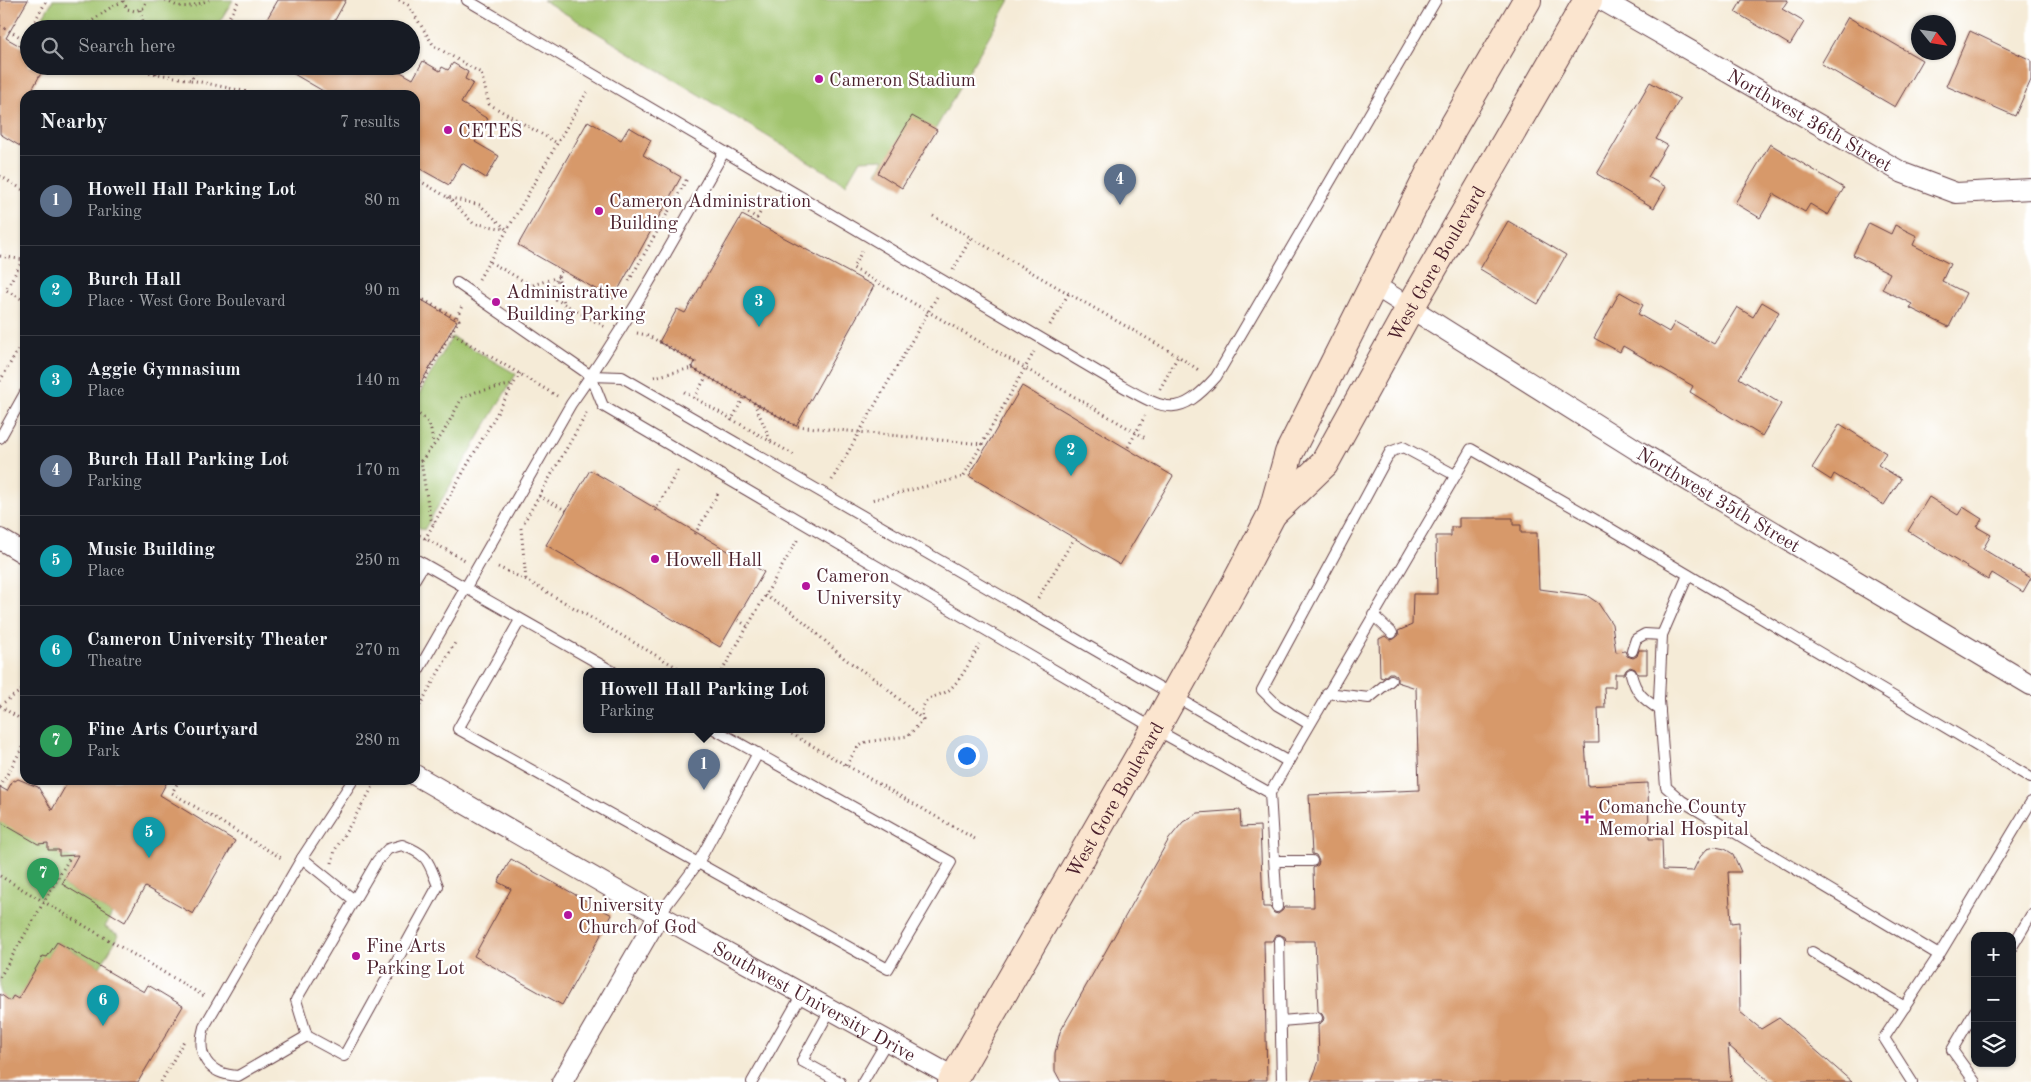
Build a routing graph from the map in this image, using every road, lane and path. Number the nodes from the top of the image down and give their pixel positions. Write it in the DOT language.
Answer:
graph roads {
  1 [pos="47,0"];
  2 [pos="147,0"];
  3 [pos="166,0"];
  4 [pos="209,0"];
  5 [pos="239,0"];
  6 [pos="399,0"];
  7 [pos="467,0"];
  8 [pos="1436,0"];
  9 [pos="1527,0"];
  10 [pos="1588,0"];
  11 [pos="1602,0"];
  12 [pos="123,1"];
  13 [pos="140,10"];
  14 [pos="35,20"];
  15 [pos="94,20"];
  16 [pos="143,20"];
  17 [pos="227,20"];
  18 [pos="418,20"];
  19 [pos="420,24"];
  20 [pos="0,26"];
  21 [pos="20,37"];
  22 [pos="162,75"];
  23 [pos="194,75"];
  24 [pos="596,76"];
  25 [pos="191,80"];
  26 [pos="238,90"];
  27 [pos="557,143"];
  28 [pos="724,152"];
  29 [pos="0,176"];
  30 [pos="688,178"];
  31 [pos="420,181"];
  32 [pos="20,188"];
  33 [pos="2031,190"];
  34 [pos="716,194"];
  35 [pos="447,197"];
  36 [pos="778,201"];
  37 [pos="933,216"];
  38 [pos="506,229"];
  39 [pos="972,238"];
  40 [pos="854,245"];
  41 [pos="0,256"];
  42 [pos="20,258"];
  43 [pos="20,265"];
  44 [pos="562,270"];
  45 [pos="558,277"];
  46 [pos="946,282"];
  47 [pos="456,283"];
  48 [pos="532,285"];
  49 [pos="1374,285"];
  50 [pos="625,287"];
  51 [pos="1069,293"];
  52 [pos="548,294"];
  53 [pos="20,298"];
  54 [pos="420,298"];
  55 [pos="564,303"];
  56 [pos="1410,308"];
  57 [pos="928,312"];
  58 [pos="456,318"];
  59 [pos="608,319"];
  60 [pos="634,333"];
  61 [pos="1042,339"];
  62 [pos="20,347"];
  63 [pos="692,368"];
  64 [pos="1025,368"];
  65 [pos="520,373"];
  66 [pos="1202,373"];
  67 [pos="591,376"];
  68 [pos="652,377"];
  69 [pos="0,381"];
  70 [pos="514,383"];
  71 [pos="420,387"];
  72 [pos="562,399"];
  73 [pos="20,402"];
  74 [pos="754,403"];
  75 [pos="587,413"];
  76 [pos="420,415"];
  77 [pos="859,432"];
  78 [pos="0,438"];
  79 [pos="1147,439"];
  80 [pos="771,442"];
  81 [pos="982,444"];
  82 [pos="433,445"];
  83 [pos="420,462"];
  84 [pos="679,468"];
  85 [pos="1455,475"];
  86 [pos="719,491"];
  87 [pos="824,493"];
  88 [pos="539,496"];
  89 [pos="871,500"];
  90 [pos="567,511"];
  91 [pos="655,511"];
  92 [pos="1272,514"];
  93 [pos="434,525"];
  94 [pos="806,526"];
  95 [pos="521,528"];
  96 [pos="695,534"];
  97 [pos="516,535"];
  98 [pos="420,536"];
  99 [pos="0,539"];
  100 [pos="425,539"];
  101 [pos="1074,539"];
  102 [pos="20,551"];
  103 [pos="503,559"];
  104 [pos="420,562"];
  105 [pos="466,562"];
  106 [pos="498,567"];
  107 [pos="496,572"];
  108 [pos="1688,575"];
  109 [pos="526,580"];
  110 [pos="465,588"];
  111 [pos="765,596"];
  112 [pos="1038,598"];
  113 [pos="1373,615"];
  114 [pos="520,620"];
  115 [pos="738,620"];
  116 [pos="747,626"];
  117 [pos="1392,633"];
  118 [pos="1662,634"];
  119 [pos="456,640"];
  120 [pos="981,644"];
  121 [pos="1632,651"];
  122 [pos="420,667"];
  123 [pos="607,668"];
  124 [pos="679,668"];
  125 [pos="724,668"];
  126 [pos="1631,674"];
  127 [pos="1391,680"];
  128 [pos="2031,685"];
  129 [pos="20,691"];
  130 [pos="1327,694"];
  131 [pos="1174,696"];
  132 [pos="0,705"];
  133 [pos="420,705"];
  134 [pos="1660,710"];
  135 [pos="20,719"];
  136 [pos="923,720"];
  137 [pos="1309,724"];
  138 [pos="1155,729"];
  139 [pos="721,733"];
  140 [pos="790,733"];
  141 [pos="20,752"];
  142 [pos="758,753"];
  143 [pos="1287,760"];
  144 [pos="846,765"];
  145 [pos="420,778"];
  146 [pos="2031,778"];
  147 [pos="176,785"];
  148 [pos="350,785"];
  149 [pos="374,785"];
  150 [pos="0,787"];
  151 [pos="1270,792"];
  152 [pos="2031,802"];
  153 [pos="975,839"];
  154 [pos="302,858"];
  155 [pos="69,859"];
  156 [pos="1274,861"];
  157 [pos="1312,861"];
  158 [pos="288,862"];
  159 [pos="698,863"];
  160 [pos="0,876"];
  161 [pos="362,887"];
  162 [pos="354,900"];
  163 [pos="44,902"];
  164 [pos="1277,907"];
  165 [pos="659,915"];
  166 [pos="2031,915"];
  167 [pos="2016,940"];
  168 [pos="1278,941"];
  169 [pos="1812,952"];
  170 [pos="1939,955"];
  171 [pos="0,977"];
  172 [pos="802,994"];
  173 [pos="208,999"];
  174 [pos="1905,1007"];
  175 [pos="830,1010"];
  176 [pos="1317,1018"];
  177 [pos="1971,1018"];
  178 [pos="1281,1021"];
  179 [pos="306,1036"];
  180 [pos="887,1041"];
  181 [pos="953,1080"];
  182 [pos="562,1082"];
  183 [pos="752,1082"];
  184 [pos="840,1082"];
  185 [pos="863,1082"];
  186 [pos="1282,1082"];
  187 [pos="1912,1082"];
  188 [pos="1975,1082"];
  1 -- 14 [label="path"];
  2 -- 13 [label="path"];
  3 -- 4 [label="path"];
  5 -- 17 [label="path"];
  6 -- 18 [label="path"];
  7 -- 24 [label="lane"];
  8 -- 61 [label="lane"];
  9 -- 49 [label="main road, West Gore Boulevard"];
  10 -- 56 [label="main road, West Gore Boulevard"];
  11 -- 33 [label="street, Northwest 36th Street"];
  12 -- 13 [label="path"];
  12 -- 15 [label="path"];
  13 -- 16 [label="path"];
  19 -- 27 [label="path"];
  20 -- 21 [label="path"];
  22 -- 25 [label="path"];
  23 -- 25 [label="path"];
  24 -- 27 [label="path"];
  24 -- 28 [label="lane"];
  25 -- 26 [label="path"];
  27 -- 38 [label="path"];
  28 -- 46 [label="lane"];
  28 -- 67 [label="lane"];
  29 -- 32 [label="path"];
  30 -- 50 [label="path"];
  31 -- 35 [label="path"];
  34 -- 36 [label="path"];
  35 -- 38 [label="path"];
  35 -- 38 [label="path"];
  37 -- 39 [label="path"];
  38 -- 48 [label="path"];
  39 -- 46 [label="path"];
  39 -- 51 [label="path"];
  40 -- 57 [label="path"];
  41 -- 42 [label="path"];
  43 -- 53 [label="path"];
  44 -- 45 [label="path"];
  45 -- 48 [label="path"];
  45 -- 52 [label="path"];
  45 -- 55 [label="path"];
  46 -- 57 [label="path"];
  46 -- 61 [label="lane"];
  47 -- 67 [label="lane"];
  48 -- 52 [label="path"];
  49 -- 56 [label="street, Northwest 35th Street"];
  49 -- 92 [label="main road, West Gore Boulevard"];
  51 -- 61 [label="path"];
  51 -- 66 [label="path"];
  52 -- 55 [label="path"];
  54 -- 58 [label="path"];
  55 -- 59 [label="path"];
  56 -- 92 [label="main road, West Gore Boulevard"];
  56 -- 128 [label="street, Northwest 35th Street"];
  57 -- 64 [label="path"];
  57 -- 77 [label="path"];
  60 -- 63 [label="path"];
  61 -- 64 [label="path"];
  62 -- 69 [label="path"];
  63 -- 68 [label="path"];
  63 -- 74 [label="path"];
  64 -- 79 [label="path"];
  64 -- 81 [label="path"];
  65 -- 70 [label="path"];
  65 -- 71 [label="path"];
  65 -- 72 [label="path"];
  67 -- 87 [label="lane"];
  67 -- 94 [label="lane"];
  67 -- 110 [label="lane"];
  70 -- 82 [label="path"];
  70 -- 93 [label="path"];
  73 -- 78 [label="lane"];
  74 -- 77 [label="path"];
  74 -- 80 [label="path"];
  75 -- 88 [label="path"];
  76 -- 82 [label="path"];
  77 -- 81 [label="path"];
  77 -- 87 [label="path"];
  81 -- 89 [label="path"];
  82 -- 83 [label="path"];
  83 -- 93 [label="path"];
  84 -- 91 [label="path"];
  85 -- 108 [label="lane"];
  85 -- 113 [label="lane"];
  85 -- 137 [label="lane"];
  86 -- 96 [label="path"];
  87 -- 131 [label="lane"];
  88 -- 90 [label="path"];
  88 -- 95 [label="path"];
  92 -- 131 [label="main road, West Gore Boulevard"];
  93 -- 100 [label="path"];
  94 -- 111 [label="path"];
  94 -- 138 [label="lane"];
  95 -- 97 [label="path"];
  95 -- 109 [label="path"];
  98 -- 100 [label="path"];
  99 -- 102 [label="street"];
  100 -- 105 [label="path"];
  101 -- 112 [label="path"];
  103 -- 106 [label="path"];
  104 -- 110 [label="lane"];
  106 -- 107 [label="path"];
  106 -- 109 [label="path"];
  108 -- 118 [label="lane"];
  108 -- 146 [label="lane"];
  109 -- 124 [label="path"];
  110 -- 114 [label="lane"];
  110 -- 122 [label="lane"];
  111 -- 116 [label="path"];
  111 -- 136 [label="path"];
  113 -- 117 [label="lane"];
  113 -- 130 [label="lane"];
  114 -- 123 [label="lane"];
  114 -- 159 [label="lane"];
  115 -- 116 [label="path"];
  116 -- 125 [label="path"];
  118 -- 121 [label="lane"];
  118 -- 134 [label="lane"];
  119 -- 133 [label="path"];
  120 -- 136 [label="path"];
  126 -- 134 [label="lane"];
  127 -- 130 [label="lane"];
  129 -- 132 [label="path"];
  130 -- 137 [label="lane"];
  131 -- 138 [label="main road, West Gore Boulevard"];
  131 -- 143 [label="lane"];
  132 -- 135 [label="path"];
  134 -- 170 [label="lane"];
  136 -- 144 [label="path"];
  137 -- 143 [label="lane"];
  138 -- 151 [label="lane"];
  138 -- 181 [label="main road, West Gore Boulevard"];
  139 -- 142 [label="lane"];
  140 -- 144 [label="path"];
  141 -- 150 [label="path"];
  142 -- 159 [label="lane"];
  142 -- 159 [label="lane"];
  143 -- 151 [label="lane"];
  144 -- 153 [label="path"];
  145 -- 165 [label="street, Southwest University Drive"];
  147 -- 158 [label="path"];
  148 -- 154 [label="lane"];
  149 -- 161 [label="path"];
  151 -- 156 [label="lane"];
  152 -- 170 [label="lane"];
  154 -- 162 [label="lane"];
  154 -- 179 [label="lane"];
  155 -- 163 [label="path"];
  156 -- 157 [label="lane"];
  156 -- 164 [label="lane"];
  159 -- 165 [label="lane"];
  160 -- 163 [label="path"];
  161 -- 162 [label="lane"];
  161 -- 179 [label="lane"];
  162 -- 179 [label="lane"];
  163 -- 171 [label="path"];
  163 -- 173 [label="path"];
  165 -- 172 [label="street, Southwest University Drive"];
  165 -- 182 [label="street"];
  166 -- 167 [label="lane"];
  168 -- 178 [label="lane"];
  169 -- 174 [label="lane"];
  170 -- 174 [label="lane"];
  172 -- 175 [label="street, Southwest University Drive"];
  172 -- 183 [label="lane"];
  174 -- 187 [label="lane"];
  175 -- 180 [label="street, Southwest University Drive"];
  175 -- 184 [label="lane"];
  176 -- 178 [label="lane"];
  177 -- 188 [label="lane"];
  178 -- 186 [label="lane"];
  180 -- 181 [label="street, Southwest University Drive"];
  180 -- 185 [label="lane"];
}
